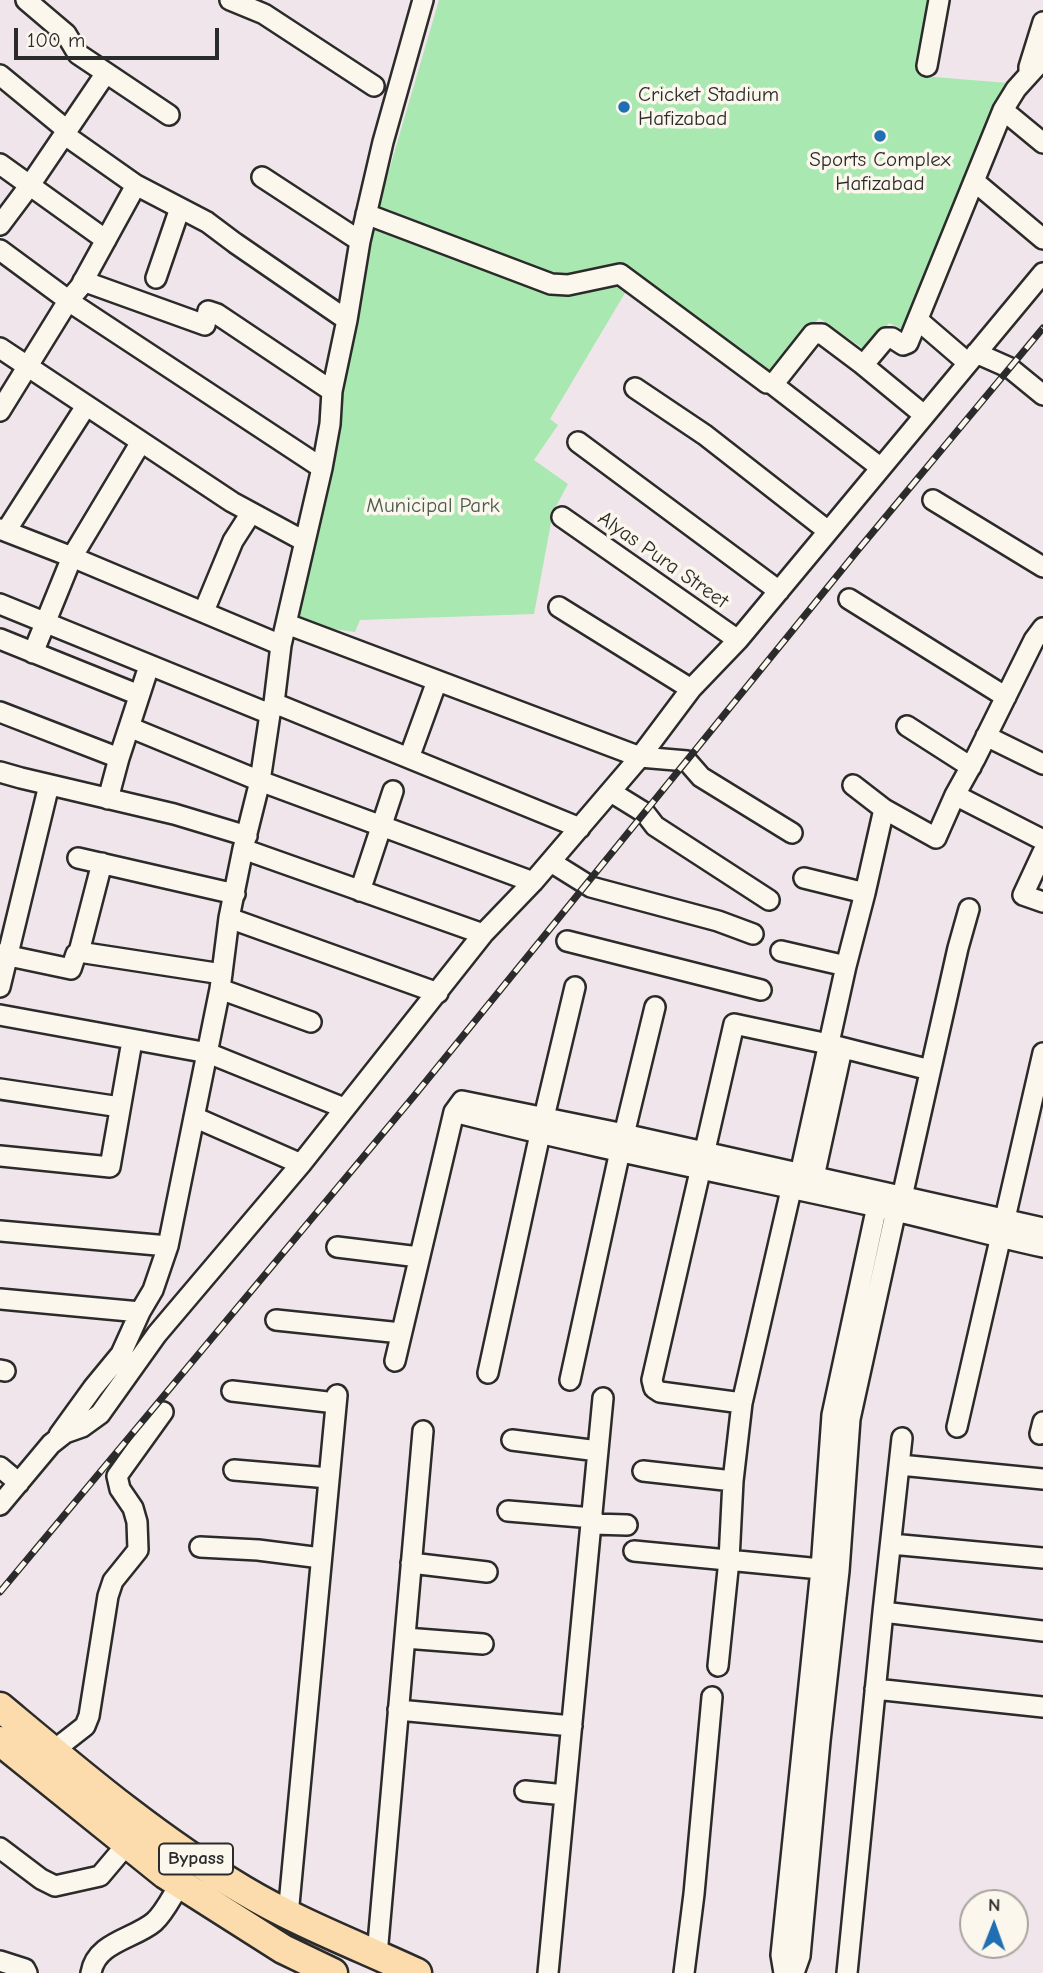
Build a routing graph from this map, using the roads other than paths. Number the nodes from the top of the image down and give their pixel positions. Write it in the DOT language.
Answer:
graph roads {
  1 [pos="26,0"];
  2 [pos="423,0"];
  3 [pos="939,0"];
  4 [pos="234,1"];
  5 [pos="1043,22"];
  6 [pos="927,66"];
  7 [pos="1037,66"];
  8 [pos="106,73"];
  9 [pos="0,75"];
  10 [pos="374,86"];
  11 [pos="1003,110"];
  12 [pos="169,115"];
  13 [pos="66,133"];
  14 [pos="1043,143"];
  15 [pos="0,164"];
  16 [pos="262,177"];
  17 [pos="974,181"];
  18 [pos="30,185"];
  19 [pos="136,185"];
  20 [pos="180,208"];
  21 [pos="366,214"];
  22 [pos="0,225"];
  23 [pos="1043,239"];
  24 [pos="106,240"];
  25 [pos="360,242"];
  26 [pos="0,250"];
  27 [pos="1043,273"];
  28 [pos="156,278"];
  29 [pos="83,281"];
  30 [pos="68,301"];
  31 [pos="347,320"];
  32 [pos="918,320"];
  33 [pos="0,348"];
  34 [pos="972,358"];
  35 [pos="862,364"];
  36 [pos="28,366"];
  37 [pos="771,383"];
  38 [pos="635,388"];
  39 [pos="332,391"];
  40 [pos="1043,394"];
  41 [pos="86,406"];
  42 [pos="0,411"];
  43 [pos="924,415"];
  44 [pos="141,442"];
  45 [pos="578,442"];
  46 [pos="322,468"];
  47 [pos="881,468"];
  48 [pos="933,500"];
  49 [pos="251,513"];
  50 [pos="562,517"];
  51 [pos="3,530"];
  52 [pos="828,531"];
  53 [pos="304,541"];
  54 [pos="72,557"];
  55 [pos="1043,567"];
  56 [pos="779,590"];
  57 [pos="849,599"];
  58 [pos="0,604"];
  59 [pos="559,607"];
  60 [pos="204,611"];
  61 [pos="46,622"];
  62 [pos="287,624"];
  63 [pos="1043,628"];
  64 [pos="0,639"];
  65 [pos="738,639"];
  66 [pos="281,645"];
  67 [pos="33,653"];
  68 [pos="149,666"];
  69 [pos="437,681"];
  70 [pos="691,689"];
  71 [pos="139,695"];
  72 [pos="1006,697"];
  73 [pos="272,708"];
  74 [pos="0,712"];
  75 [pos="907,726"];
  76 [pos="129,727"];
  77 [pos="986,736"];
  78 [pos="640,757"];
  79 [pos="118,758"];
  80 [pos="409,758"];
  81 [pos="1043,764"];
  82 [pos="971,767"];
  83 [pos="0,772"];
  84 [pos="260,781"];
  85 [pos="48,785"];
  86 [pos="853,785"];
  87 [pos="393,791"];
  88 [pos="611,792"];
  89 [pos="955,795"];
  90 [pos="108,799"];
  91 [pos="884,809"];
  92 [pos="382,826"];
  93 [pos="580,828"];
  94 [pos="792,833"];
  95 [pos="1043,840"];
  96 [pos="245,843"];
  97 [pos="1043,852"];
  98 [pos="78,858"];
  99 [pos="551,862"];
  100 [pos="102,863"];
  101 [pos="804,878"];
  102 [pos="533,882"];
  103 [pos="360,891"];
  104 [pos="865,892"];
  105 [pos="235,894"];
  106 [pos="769,900"];
  107 [pos="1043,902"];
  108 [pos="969,909"];
  109 [pos="229,918"];
  110 [pos="483,934"];
  111 [pos="753,934"];
  112 [pos="567,941"];
  113 [pos="781,951"];
  114 [pos="79,952"];
  115 [pos="3,955"];
  116 [pos="846,966"];
  117 [pos="221,981"];
  118 [pos="0,987"];
  119 [pos="575,987"];
  120 [pos="761,990"];
  121 [pos="438,993"];
  122 [pos="655,1007"];
  123 [pos="0,1015"];
  124 [pos="311,1022"];
  125 [pos="132,1041"];
  126 [pos="835,1046"];
  127 [pos="208,1053"];
  128 [pos="1043,1053"];
  129 [pos="930,1070"];
  130 [pos="0,1089"];
  131 [pos="120,1107"];
  132 [pos="344,1108"];
  133 [pos="194,1117"];
  134 [pos="542,1126"];
  135 [pos="622,1142"];
  136 [pos="0,1156"];
  137 [pos="704,1161"];
  138 [pos="301,1164"];
  139 [pos="800,1178"];
  140 [pos="891,1200"];
  141 [pos="1043,1228"];
  142 [pos="1003,1229"];
  143 [pos="0,1231"];
  144 [pos="168,1246"];
  145 [pos="337,1247"];
  146 [pos="1043,1247"];
  147 [pos="419,1257"];
  148 [pos="0,1299"];
  149 [pos="140,1312"];
  150 [pos="276,1320"];
  151 [pos="401,1332"];
  152 [pos="395,1361"];
  153 [pos="488,1373"];
  154 [pos="570,1380"];
  155 [pos="232,1391"];
  156 [pos="603,1398"];
  157 [pos="742,1403"];
  158 [pos="163,1412"];
  159 [pos="957,1427"];
  160 [pos="423,1431"];
  161 [pos="902,1438"];
  162 [pos="512,1440"];
  163 [pos="51,1444"];
  164 [pos="598,1451"];
  165 [pos="900,1465"];
  166 [pos="0,1467"];
  167 [pos="234,1471"];
  168 [pos="643,1471"];
  169 [pos="329,1478"];
  170 [pos="1043,1479"];
  171 [pos="733,1481"];
  172 [pos="19,1483"];
  173 [pos="0,1505"];
  174 [pos="508,1511"];
  175 [pos="593,1521"];
  176 [pos="627,1525"];
  177 [pos="891,1544"];
  178 [pos="200,1546"];
  179 [pos="634,1551"];
  180 [pos="321,1558"];
  181 [pos="1043,1558"];
  182 [pos="729,1560"];
  183 [pos="411,1563"];
  184 [pos="830,1570"];
  185 [pos="487,1572"];
  186 [pos="883,1612"];
  187 [pos="1043,1631"];
  188 [pos="405,1638"];
  189 [pos="483,1644"];
  190 [pos="718,1666"];
  191 [pos="875,1689"];
  192 [pos="712,1697"];
  193 [pos="1043,1707"];
  194 [pos="398,1710"];
  195 [pos="1,1711"];
  196 [pos="572,1726"];
  197 [pos="0,1741"];
  198 [pos="812,1741"];
  199 [pos="53,1751"];
  200 [pos="525,1791"];
  201 [pos="565,1795"];
  202 [pos="127,1844"];
  203 [pos="0,1848"];
  204 [pos="180,1884"];
  205 [pos="288,1915"];
  206 [pos="377,1955"];
  207 [pos="0,1961"];
  208 [pos="27,1973"];
  209 [pos="91,1973"];
  210 [pos="333,1973"];
  211 [pos="417,1973"];
  212 [pos="548,1973"];
  213 [pos="684,1973"];
  214 [pos="784,1973"];
  215 [pos="794,1973"];
  216 [pos="847,1973"];
  1 -- 8 [label="street"];
  2 -- 21 [label="street"];
  3 -- 6 [label="street"];
  4 -- 10 [label="street"];
  5 -- 7 [label="street"];
  7 -- 11 [label="street"];
  8 -- 12 [label="street"];
  8 -- 13 [label="street"];
  9 -- 13 [label="street"];
  11 -- 14 [label="street"];
  11 -- 17 [label="street"];
  13 -- 18 [label="street"];
  13 -- 19 [label="street"];
  15 -- 18 [label="street"];
  16 -- 25 [label="street"];
  17 -- 23 [label="street"];
  17 -- 32 [label="street"];
  18 -- 22 [label="street"];
  18 -- 24 [label="street"];
  19 -- 20 [label="street"];
  19 -- 24 [label="street"];
  20 -- 28 [label="street"];
  20 -- 31 [label="street"];
  21 -- 25 [label="street"];
  21 -- 37 [label="street"];
  24 -- 29 [label="street"];
  25 -- 31 [label="street"];
  26 -- 30 [label="street"];
  27 -- 34 [label="street"];
  29 -- 30 [label="street"];
  29 -- 39 [label="street"];
  30 -- 36 [label="street"];
  30 -- 46 [label="street"];
  31 -- 39 [label="street"];
  32 -- 34 [label="street"];
  32 -- 35 [label="street"];
  33 -- 36 [label="street"];
  34 -- 40 [label="street"];
  34 -- 43 [label="street"];
  35 -- 37 [label="street"];
  35 -- 43 [label="street"];
  36 -- 41 [label="street"];
  36 -- 42 [label="street"];
  37 -- 47 [label="street"];
  38 -- 52 [label="street"];
  39 -- 46 [label="street"];
  41 -- 44 [label="street"];
  41 -- 51 [label="street"];
  43 -- 47 [label="street"];
  44 -- 49 [label="street"];
  44 -- 54 [label="street"];
  45 -- 56 [label="street"];
  46 -- 53 [label="street"];
  47 -- 52 [label="street"];
  48 -- 55 [label="street"];
  49 -- 53 [label="street"];
  49 -- 60 [label="street"];
  50 -- 65 [label="street, Alyas Pura Street"];
  51 -- 54 [label="street"];
  52 -- 56 [label="street"];
  53 -- 62 [label="street"];
  54 -- 60 [label="street"];
  54 -- 61 [label="street"];
  56 -- 65 [label="street"];
  57 -- 72 [label="street"];
  58 -- 61 [label="street"];
  59 -- 70 [label="street"];
  60 -- 66 [label="street"];
  61 -- 67 [label="street"];
  61 -- 68 [label="street"];
  62 -- 66 [label="street"];
  62 -- 69 [label="street"];
  63 -- 72 [label="street"];
  64 -- 67 [label="street"];
  65 -- 70 [label="street"];
  66 -- 73 [label="street"];
  67 -- 71 [label="street"];
  68 -- 71 [label="street"];
  68 -- 73 [label="street"];
  69 -- 78 [label="street"];
  69 -- 80 [label="street"];
  70 -- 78 [label="street"];
  71 -- 76 [label="street"];
  72 -- 77 [label="street"];
  73 -- 80 [label="street"];
  73 -- 84 [label="street"];
  74 -- 79 [label="street"];
  75 -- 82 [label="street"];
  76 -- 79 [label="street"];
  76 -- 84 [label="street"];
  77 -- 81 [label="street"];
  77 -- 82 [label="street"];
  78 -- 88 [label="street"];
  78 -- 94 [label="street"];
  79 -- 90 [label="street"];
  80 -- 93 [label="street"];
  82 -- 89 [label="street"];
  83 -- 85 [label="street"];
  84 -- 92 [label="street"];
  84 -- 96 [label="street"];
  85 -- 90 [label="street"];
  85 -- 115 [label="street"];
  86 -- 91 [label="street"];
  87 -- 92 [label="street"];
  88 -- 93 [label="street"];
  88 -- 106 [label="street"];
  89 -- 91 [label="street"];
  89 -- 95 [label="street"];
  90 -- 96 [label="street"];
  91 -- 104 [label="street"];
  92 -- 102 [label="street"];
  92 -- 103 [label="street"];
  93 -- 99 [label="street"];
  96 -- 103 [label="street"];
  96 -- 105 [label="street"];
  97 -- 107 [label="street"];
  98 -- 100 [label="street"];
  99 -- 102 [label="street"];
  99 -- 111 [label="street"];
  100 -- 105 [label="street"];
  100 -- 114 [label="street"];
  101 -- 104 [label="street"];
  102 -- 110 [label="street"];
  103 -- 110 [label="street"];
  104 -- 116 [label="street"];
  105 -- 109 [label="street"];
  108 -- 129 [label="street"];
  109 -- 117 [label="street"];
  109 -- 121 [label="street"];
  110 -- 121 [label="street"];
  112 -- 120 [label="street"];
  113 -- 116 [label="street"];
  114 -- 115 [label="street"];
  114 -- 117 [label="street"];
  115 -- 118 [label="street"];
  116 -- 126 [label="street"];
  117 -- 124 [label="street"];
  117 -- 127 [label="street"];
  119 -- 134 [label="street"];
  121 -- 132 [label="street"];
  122 -- 135 [label="street"];
  123 -- 125 [label="street"];
  125 -- 127 [label="street"];
  125 -- 131 [label="street"];
  126 -- 129 [label="street"];
  126 -- 137 [label="street"];
  126 -- 139 [label="street"];
  127 -- 132 [label="street"];
  127 -- 133 [label="street"];
  128 -- 142 [label="street"];
  129 -- 140 [label="street"];
  130 -- 131 [label="street"];
  131 -- 136 [label="street"];
  132 -- 138 [label="street"];
  133 -- 138 [label="street"];
  133 -- 144 [label="street"];
  134 -- 135 [label="street"];
  134 -- 147 [label="street"];
  134 -- 153 [label="street"];
  135 -- 137 [label="street"];
  135 -- 154 [label="street"];
  137 -- 139 [label="street"];
  137 -- 157 [label="street"];
  138 -- 163 [label="street"];
  139 -- 140 [label="street"];
  139 -- 157 [label="street"];
  140 -- 142 [label="street"];
  140 -- 184 [label="street"];
  141 -- 142 [label="street"];
  142 -- 146 [label="street"];
  142 -- 159 [label="street"];
  143 -- 144 [label="street"];
  144 -- 149 [label="street"];
  145 -- 147 [label="street"];
  147 -- 151 [label="street"];
  148 -- 149 [label="street"];
  149 -- 163 [label="street"];
  150 -- 151 [label="street"];
  151 -- 152 [label="street"];
  155 -- 169 [label="street"];
  156 -- 164 [label="street"];
  157 -- 171 [label="street"];
  158 -- 199 [label="street"];
  160 -- 183 [label="street"];
  161 -- 165 [label="street"];
  162 -- 164 [label="street"];
  163 -- 172 [label="street"];
  164 -- 175 [label="street"];
  165 -- 170 [label="street"];
  165 -- 177 [label="street"];
  166 -- 172 [label="street"];
  167 -- 169 [label="street"];
  168 -- 171 [label="street"];
  169 -- 180 [label="street"];
  171 -- 182 [label="street"];
  172 -- 173 [label="street"];
  174 -- 175 [label="street"];
  175 -- 176 [label="street"];
  175 -- 196 [label="street"];
  177 -- 181 [label="street"];
  177 -- 186 [label="street"];
  178 -- 180 [label="street"];
  179 -- 182 [label="street"];
  180 -- 205 [label="street"];
  182 -- 184 [label="street"];
  182 -- 190 [label="street"];
  183 -- 185 [label="street"];
  183 -- 188 [label="street"];
  184 -- 198 [label="street"];
  186 -- 187 [label="street"];
  186 -- 191 [label="street"];
  188 -- 189 [label="street"];
  188 -- 194 [label="street"];
  191 -- 193 [label="street"];
  191 -- 216 [label="street"];
  192 -- 213 [label="street"];
  194 -- 196 [label="street"];
  194 -- 206 [label="street"];
  195 -- 199 [label="highway, Bypass"];
  196 -- 201 [label="street"];
  197 -- 202 [label="highway, Bypass"];
  198 -- 214 [label="street"];
  198 -- 215 [label="street"];
  199 -- 205 [label="highway, Bypass"];
  200 -- 201 [label="street"];
  201 -- 212 [label="street"];
  202 -- 203 [label="street"];
  202 -- 204 [label="highway, Bypass"];
  204 -- 209 [label="street"];
  204 -- 210 [label="highway, Bypass"];
  205 -- 206 [label="highway, Bypass"];
  206 -- 211 [label="highway, Bypass"];
  207 -- 208 [label="street"];
}
